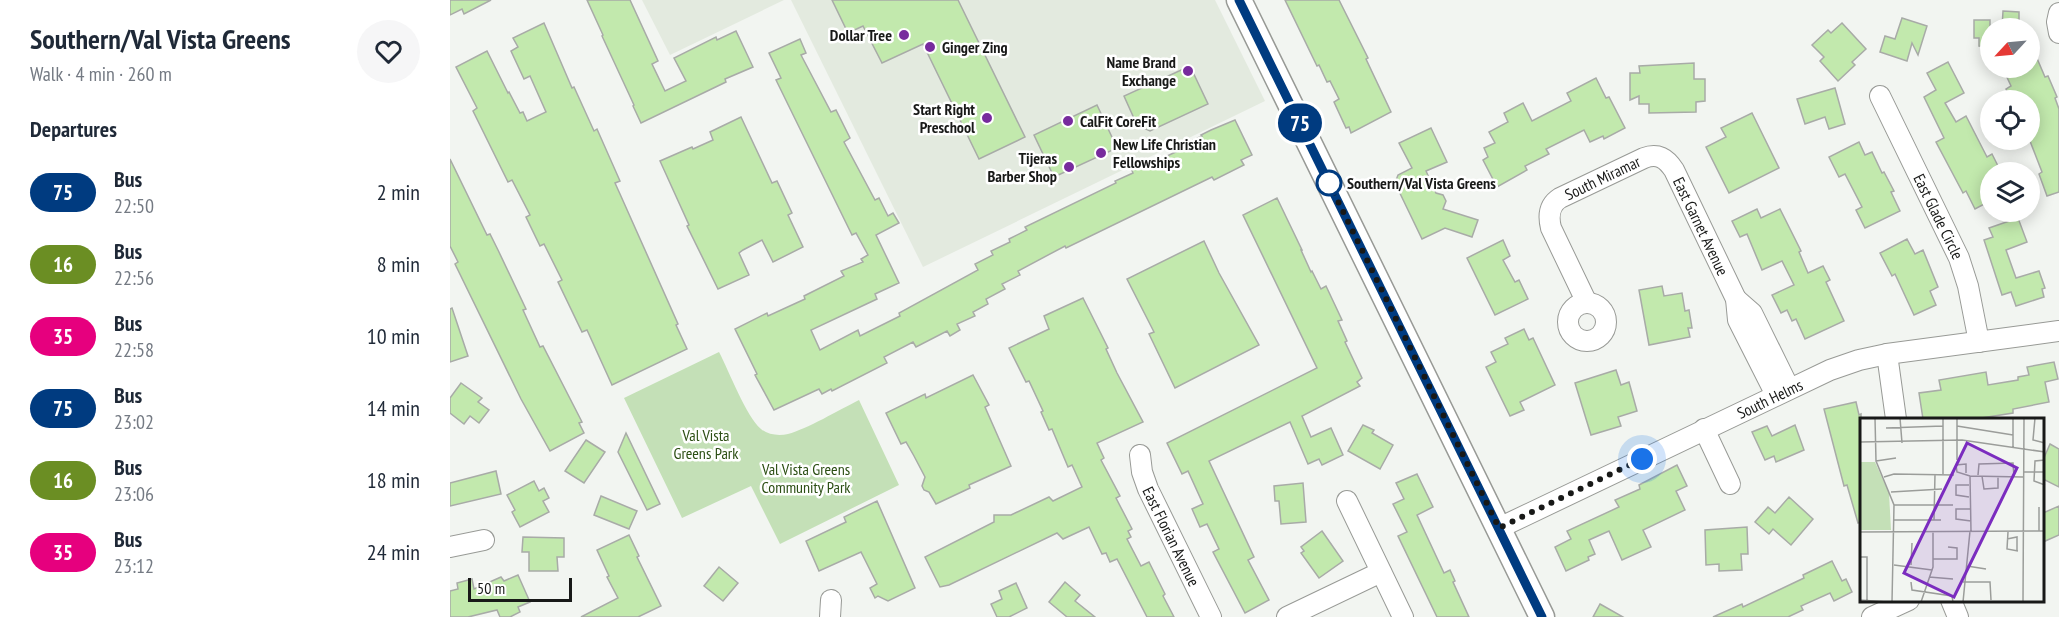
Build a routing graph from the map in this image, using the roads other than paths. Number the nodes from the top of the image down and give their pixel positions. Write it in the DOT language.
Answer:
graph roads {
  1 [pos="1239,0"];
  2 [pos="1880,96"];
  3 [pos="1662,157"];
  4 [pos="1587,303"];
  5 [pos="2059,331"];
  6 [pos="1979,342"];
  7 [pos="1887,354"];
  8 [pos="1783,392"];
  9 [pos="1896,418"];
  10 [pos="1704,429"];
  11 [pos="1140,455"];
  12 [pos="1730,484"];
  13 [pos="1347,501"];
  14 [pos="1499,528"];
  15 [pos="484,540"];
  16 [pos="450,548"];
  17 [pos="1381,572"];
  18 [pos="1905,602"];
  19 [pos="1952,602"];
  20 [pos="1211,617"];
  21 [pos="1287,617"];
  22 [pos="1403,617"];
  23 [pos="1542,617"];
  24 [pos="1872,617"];
  25 [pos="1958,617"];
  1 -- 14 [label="main road"];
  2 -- 6 [label="street, East Glade Circle"];
  3 -- 4 [label="street, South Miramar"];
  3 -- 8 [label="street, East Garnet Avenue"];
  5 -- 6 [label="street, South Helms"];
  6 -- 7 [label="street, South Helms"];
  7 -- 8 [label="street, South Helms"];
  7 -- 9 [label="street"];
  8 -- 10 [label="street, South Helms"];
  10 -- 12 [label="street"];
  10 -- 14 [label="street, South Helms"];
  11 -- 20 [label="street, East Florian Avenue"];
  13 -- 17 [label="street"];
  14 -- 23 [label="main road"];
  15 -- 16 [label="street"];
  17 -- 21 [label="street"];
  17 -- 22 [label="street"];
  18 -- 24 [label="street"];
  19 -- 25 [label="street"];
}
